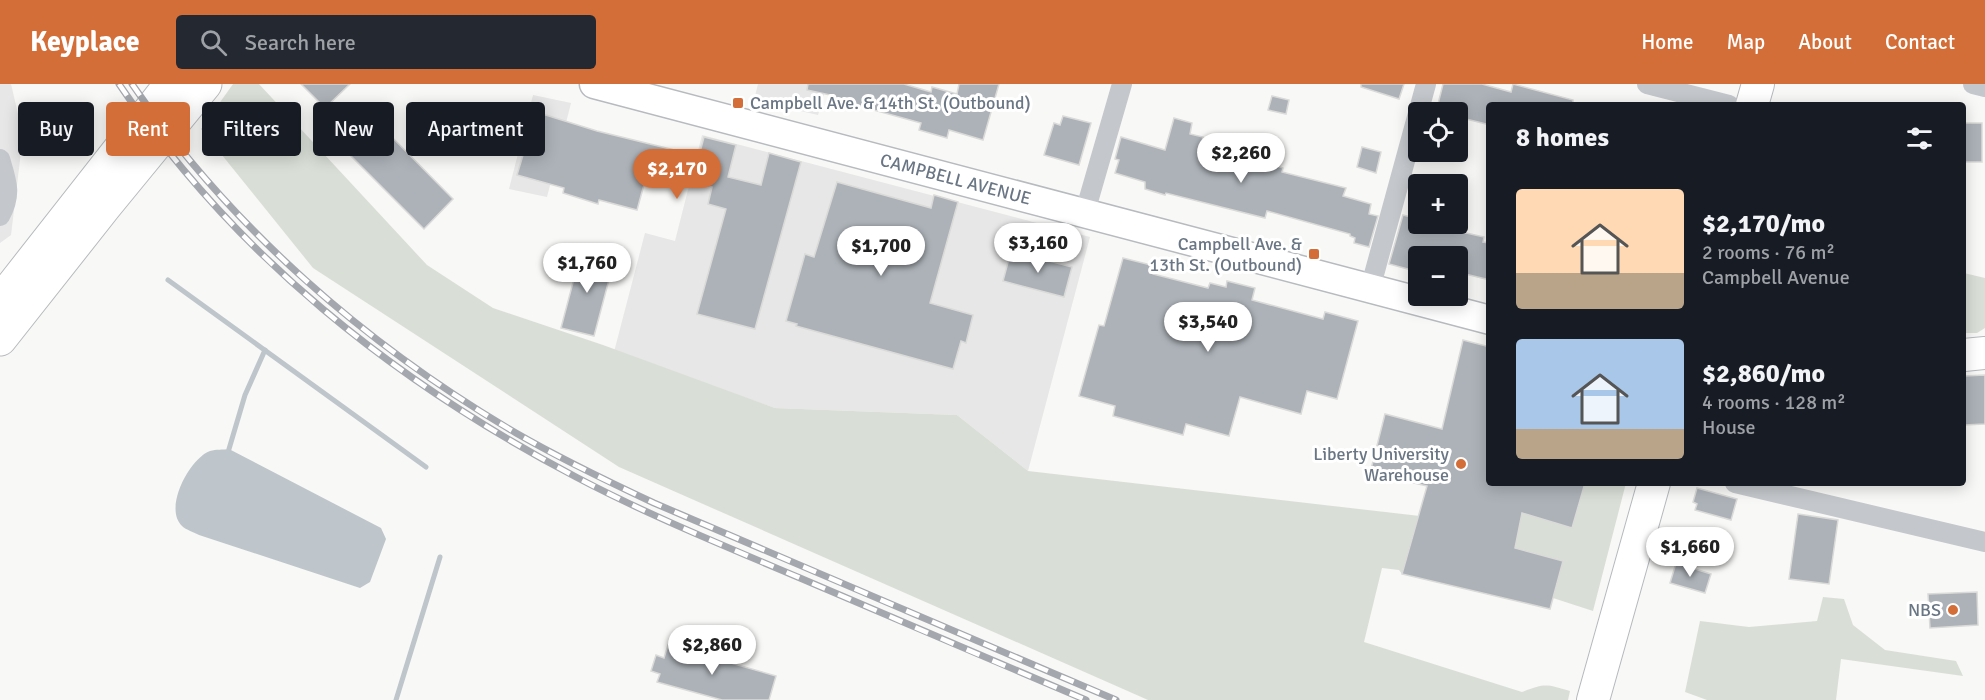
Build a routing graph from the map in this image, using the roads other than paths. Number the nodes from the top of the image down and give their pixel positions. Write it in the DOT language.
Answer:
graph roads {
  1 [pos="171,84"];
  2 [pos="205,84"];
  3 [pos="594,84"];
  4 [pos="1122,84"];
  5 [pos="1426,84"];
  6 [pos="1647,84"];
  7 [pos="1758,84"];
  8 [pos="1973,84"];
  9 [pos="1985,87"];
  10 [pos="1717,102"];
  11 [pos="1753,102"];
  12 [pos="0,159"];
  13 [pos="1085,212"];
  14 [pos="0,216"];
  15 [pos="50,238"];
  16 [pos="0,283"];
  17 [pos="1370,289"];
  18 [pos="0,302"];
  19 [pos="1486,319"];
  20 [pos="0,339"];
  21 [pos="1985,353"];
  22 [pos="1966,355"];
  23 [pos="1653,486"];
  24 [pos="1748,486"];
  25 [pos="1985,542"];
  26 [pos="1593,700"];
  1 -- 15 [label="highway"];
  2 -- 20 [label="highway"];
  3 -- 13 [label="main road, CAMPBELL AVENUE"];
  4 -- 13 [label="street"];
  5 -- 17 [label="street"];
  6 -- 10 [label="street"];
  7 -- 11 [label="main road"];
  8 -- 9 [label="street"];
  12 -- 14 [label="street"];
  13 -- 17 [label="main road, CAMPBELL AVENUE"];
  15 -- 16 [label="highway"];
  15 -- 18 [label="highway"];
  17 -- 19 [label="main road, CAMPBELL AVENUE"];
  21 -- 22 [label="main road"];
  23 -- 26 [label="main road"];
  24 -- 25 [label="street"];
}
